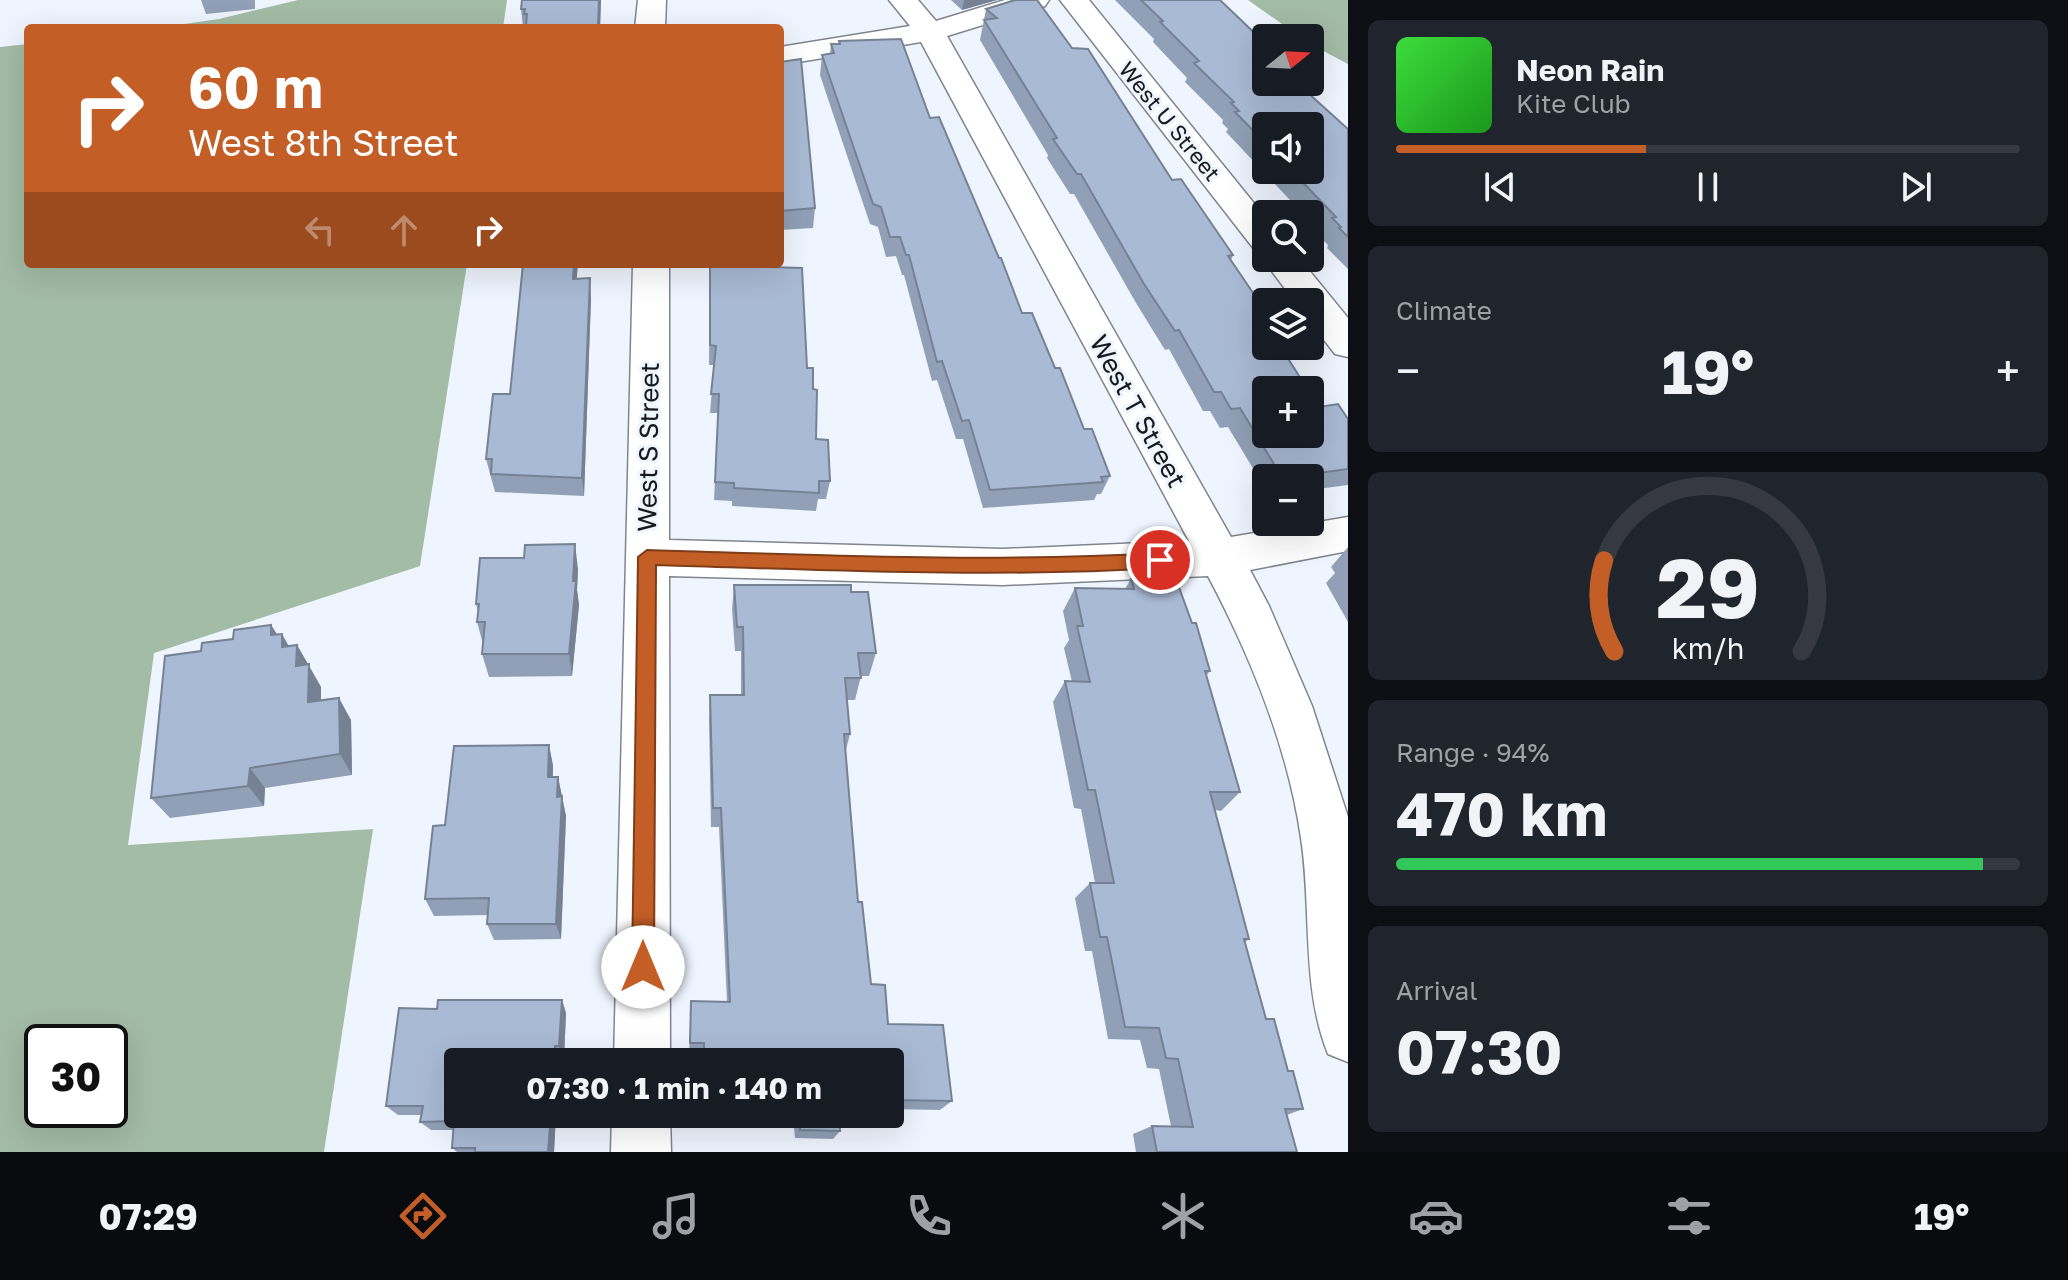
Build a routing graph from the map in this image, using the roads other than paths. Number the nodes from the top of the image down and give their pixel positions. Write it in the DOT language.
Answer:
graph roads {
  1 [pos="652,0"];
  2 [pos="903,0"];
  3 [pos="1035,0"];
  4 [pos="1074,0"];
  5 [pos="650,24"];
  6 [pos="930,32"];
  7 [pos="784,55"];
  8 [pos="1252,223"];
  9 [pos="651,268"];
  10 [pos="1291,272"];
  11 [pos="1348,344"];
  12 [pos="1348,534"];
  13 [pos="647,557"];
  14 [pos="1218,557"];
  15 [pos="1348,1034"];
  16 [pos="642,1048"];
  17 [pos="641,1128"];
  18 [pos="641,1152"];
  1 -- 5 [label="street"];
  2 -- 6 [label="street, West T Street"];
  3 -- 6 [label="street"];
  4 -- 8 [label="street, West U Street"];
  6 -- 7 [label="street"];
  6 -- 14 [label="street, West T Street"];
  9 -- 13 [label="street, West S Street"];
  10 -- 11 [label="street"];
  12 -- 14 [label="street"];
  13 -- 14 [label="street"];
  13 -- 16 [label="street, West S Street"];
  14 -- 15 [label="street, West T Street"];
  17 -- 18 [label="street"];
}
